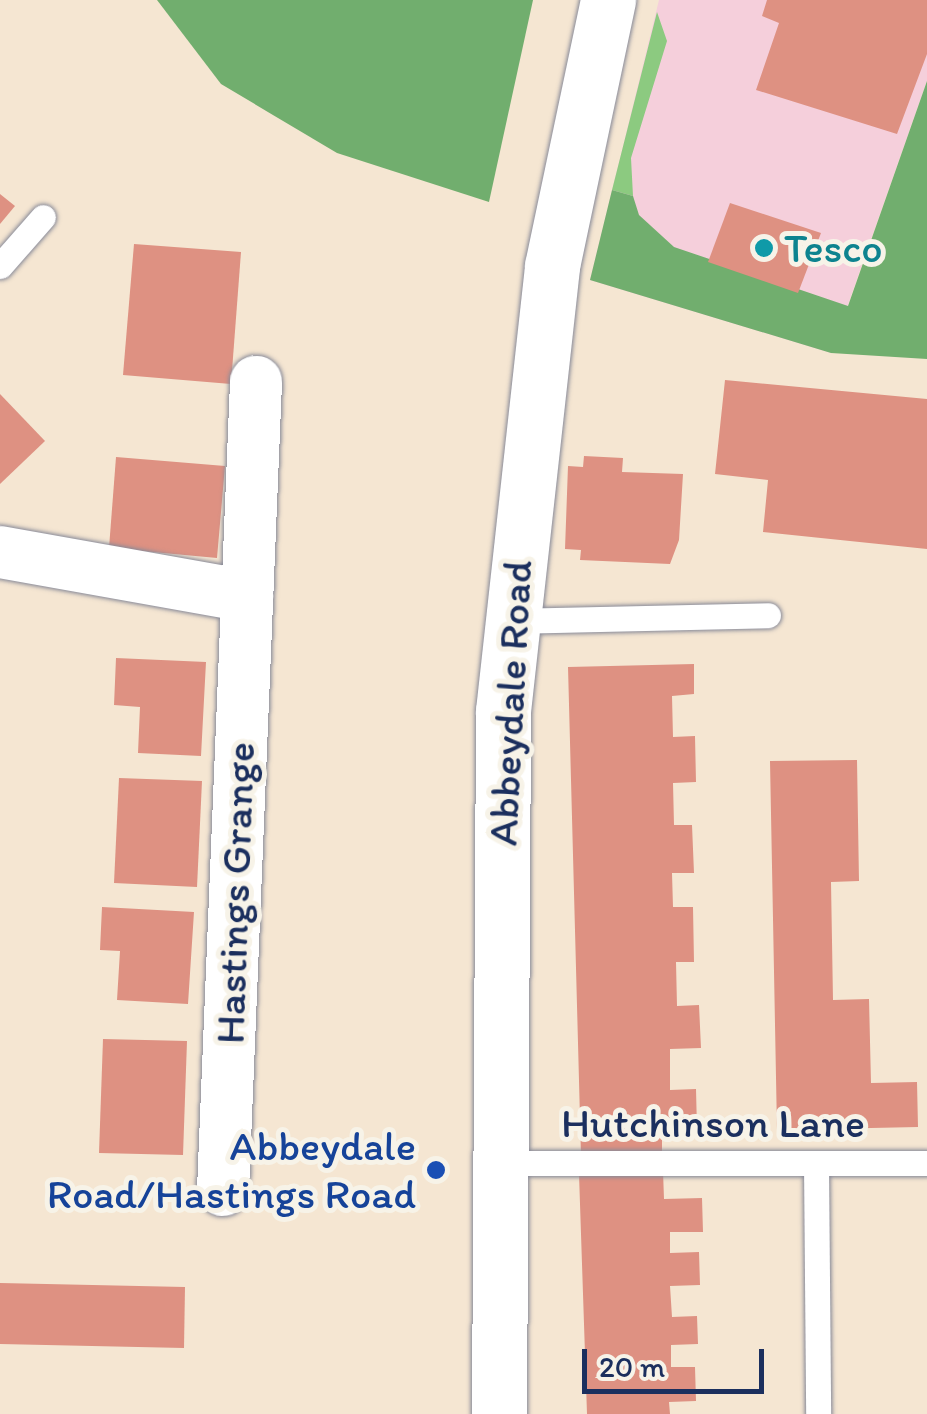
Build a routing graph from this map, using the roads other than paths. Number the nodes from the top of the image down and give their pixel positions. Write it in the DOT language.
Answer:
graph roads {
  1 [pos="608,0"];
  2 [pos="43,216"];
  3 [pos="0,266"];
  4 [pos="256,382"];
  5 [pos="0,552"];
  6 [pos="247,596"];
  7 [pos="768,615"];
  8 [pos="511,621"];
  9 [pos="498,1163"];
  10 [pos="816,1164"];
  11 [pos="927,1164"];
  12 [pos="223,1190"];
  13 [pos="495,1405"];
  14 [pos="818,1414"];
  1 -- 8 [label="main road, Abbeydale Road"];
  2 -- 3 [label="lane"];
  4 -- 6 [label="street, Hastings Grange"];
  5 -- 6 [label="street"];
  6 -- 12 [label="street, Hastings Grange"];
  7 -- 8 [label="lane"];
  8 -- 9 [label="main road, Abbeydale Road"];
  9 -- 10 [label="lane, Hutchinson Lane"];
  9 -- 13 [label="main road, Abbeydale Road"];
  10 -- 11 [label="lane, Hutchinson Lane"];
  10 -- 14 [label="lane"];
}
